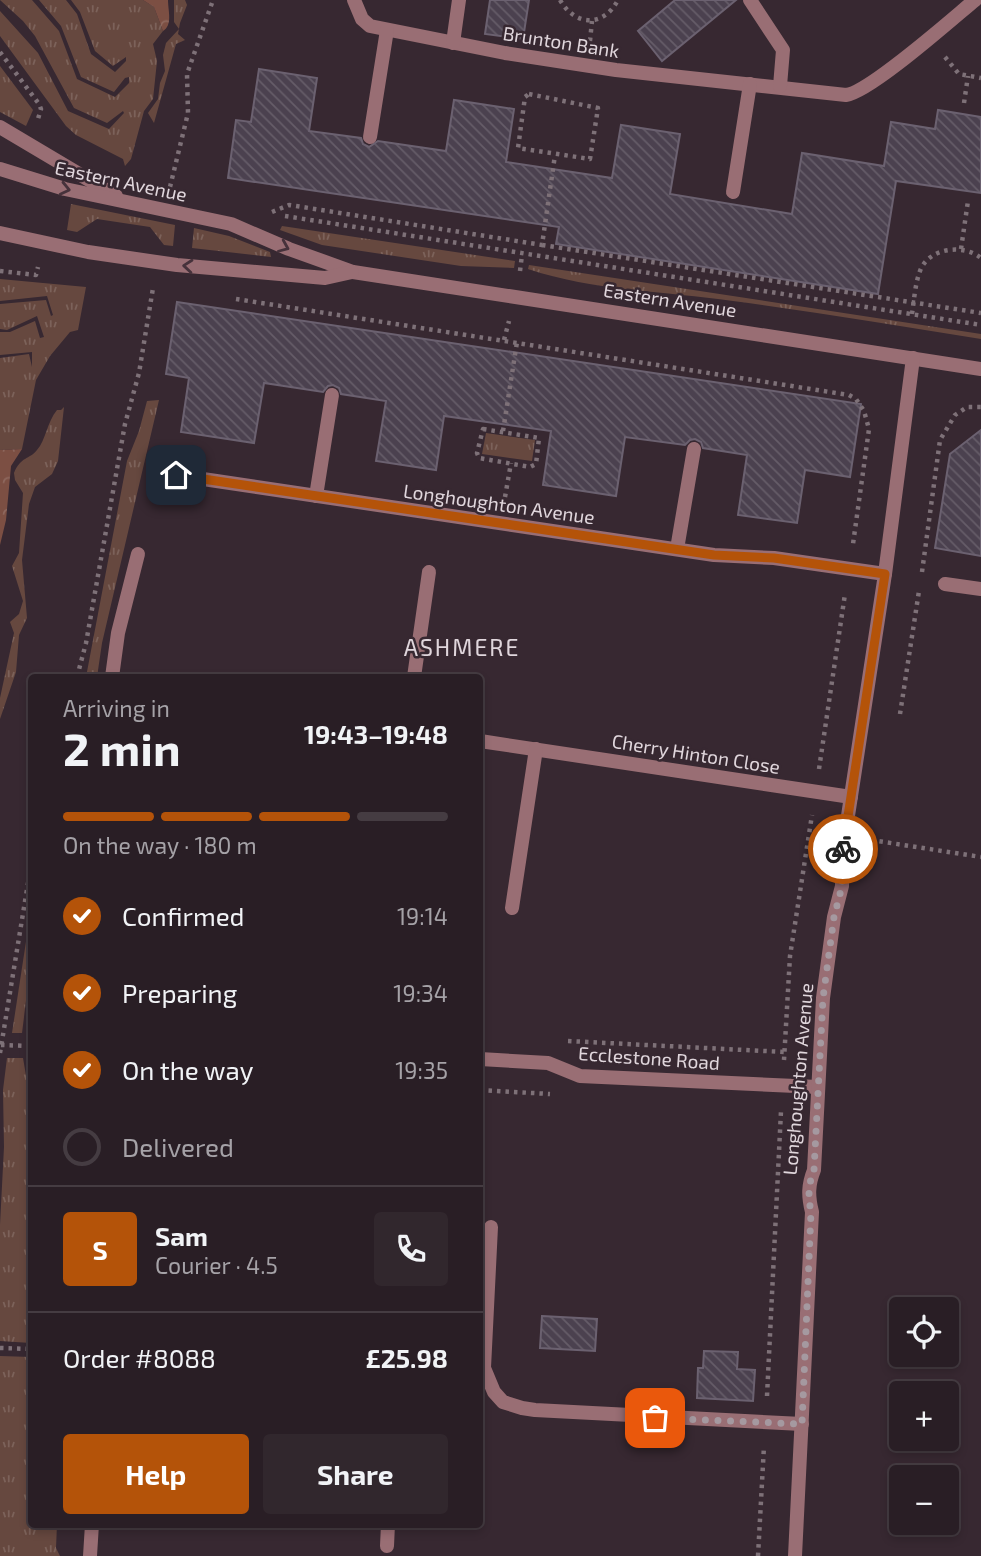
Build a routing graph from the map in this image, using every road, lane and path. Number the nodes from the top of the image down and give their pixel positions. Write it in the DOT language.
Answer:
graph roads {
  1 [pos="213,0"];
  2 [pos="355,0"];
  3 [pos="459,0"];
  4 [pos="560,0"];
  5 [pos="618,0"];
  6 [pos="750,0"];
  7 [pos="975,0"];
  8 [pos="387,30"];
  9 [pos="928,38"];
  10 [pos="453,43"];
  11 [pos="0,52"];
  12 [pos="968,76"];
  13 [pos="981,78"];
  14 [pos="750,84"];
  15 [pos="780,86"];
  16 [pos="964,103"];
  17 [pos="48,126"];
  18 [pos="0,127"];
  19 [pos="370,137"];
  20 [pos="555,155"];
  21 [pos="0,169"];
  22 [pos="160,189"];
  23 [pos="733,192"];
  24 [pos="125,201"];
  25 [pos="968,201"];
  26 [pos="0,233"];
  27 [pos="542,245"];
  28 [pos="961,249"];
  29 [pos="981,258"];
  30 [pos="0,271"];
  31 [pos="353,271"];
  32 [pos="37,272"];
  33 [pos="153,288"];
  34 [pos="223,297"];
  35 [pos="914,302"];
  36 [pos="981,313"];
  37 [pos="912,314"];
  38 [pos="981,325"];
  39 [pos="517,342"];
  40 [pos="913,358"];
  41 [pos="981,369"];
  42 [pos="332,395"];
  43 [pos="981,407"];
  44 [pos="503,431"];
  45 [pos="694,449"];
  46 [pos="511,463"];
  47 [pos="176,475"];
  48 [pos="316,496"];
  49 [pos="501,525"];
  50 [pos="677,549"];
  51 [pos="138,554"];
  52 [pos="849,569"];
  53 [pos="429,572"];
  54 [pos="885,574"];
  55 [pos="945,584"];
  56 [pos="981,589"];
  57 [pos="78,674"];
  58 [pos="112,674"];
  59 [pos="414,674"];
  60 [pos="900,714"];
  61 [pos="483,741"];
  62 [pos="536,749"];
  63 [pos="816,792"];
  64 [pos="851,797"];
  65 [pos="845,836"];
  66 [pos="981,857"];
  67 [pos="28,883"];
  68 [pos="512,908"];
  69 [pos="559,1041"];
  70 [pos="1,1045"];
  71 [pos="28,1046"];
  72 [pos="784,1052"];
  73 [pos="0,1053"];
  74 [pos="483,1059"];
  75 [pos="783,1085"];
  76 [pos="818,1087"];
  77 [pos="491,1227"];
  78 [pos="483,1340"];
  79 [pos="0,1348"];
  80 [pos="28,1349"];
  81 [pos="483,1361"];
  82 [pos="765,1423"];
  83 [pos="802,1424"];
  84 [pos="92,1528"];
  85 [pos="388,1528"];
  86 [pos="387,1546"];
  87 [pos="90,1556"];
  88 [pos="758,1556"];
  89 [pos="796,1556"];
  1 -- 22 [label="path"];
  2 -- 8 [label="street, Brunton Bank"];
  3 -- 10 [label="street"];
  4 -- 5 [label="path"];
  6 -- 15 [label="street"];
  7 -- 9 [label="street, Brunton Bank"];
  8 -- 10 [label="street, Brunton Bank"];
  8 -- 19 [label="street"];
  9 -- 12 [label="path"];
  9 -- 15 [label="street, Brunton Bank"];
  10 -- 14 [label="street, Brunton Bank"];
  11 -- 17 [label="path"];
  12 -- 13 [label="path"];
  12 -- 16 [label="path"];
  14 -- 15 [label="street, Brunton Bank"];
  14 -- 23 [label="street"];
  18 -- 24 [label="street"];
  20 -- 20 [label="path"];
  20 -- 27 [label="path"];
  21 -- 24 [label="street, Eastern Avenue, one-way"];
  24 -- 31 [label="street, Eastern Avenue, one-way"];
  25 -- 28 [label="path"];
  31 -- 26 [label="street, Eastern Avenue, one-way"];
  27 -- 35 [label="path"];
  27 -- 37 [label="path"];
  28 -- 29 [label="path"];
  28 -- 35 [label="path"];
  30 -- 32 [label="path"];
  31 -- 40 [label="street, Eastern Avenue"];
  33 -- 57 [label="path"];
  34 -- 39 [label="path"];
  35 -- 36 [label="path"];
  35 -- 37 [label="path"];
  37 -- 38 [label="path"];
  39 -- 44 [label="path"];
  39 -- 52 [label="path"];
  40 -- 41 [label="street, Eastern Avenue"];
  40 -- 54 [label="street, Longhoughton Avenue"];
  42 -- 48 [label="street"];
  43 -- 60 [label="path"];
  44 -- 46 [label="path"];
  44 -- 46 [label="path"];
  45 -- 50 [label="street"];
  46 -- 49 [label="path"];
  47 -- 48 [label="street, Longhoughton Avenue"];
  48 -- 49 [label="street, Longhoughton Avenue"];
  49 -- 50 [label="street, Longhoughton Avenue"];
  50 -- 52 [label="street, Longhoughton Avenue"];
  51 -- 58 [label="street"];
  52 -- 54 [label="street, Longhoughton Avenue"];
  52 -- 63 [label="path"];
  53 -- 59 [label="street"];
  54 -- 64 [label="street, Longhoughton Avenue"];
  55 -- 56 [label="street"];
  61 -- 62 [label="street, Cherry Hinton Close"];
  62 -- 63 [label="street, Cherry Hinton Close"];
  62 -- 68 [label="street"];
  63 -- 64 [label="street, Cherry Hinton Close"];
  63 -- 72 [label="path"];
  64 -- 65 [label="street, Longhoughton Avenue"];
  65 -- 66 [label="path"];
  65 -- 76 [label="street, Longhoughton Avenue"];
  67 -- 70 [label="path"];
  69 -- 72 [label="path"];
  70 -- 71 [label="path"];
  70 -- 73 [label="path"];
  72 -- 75 [label="path"];
  74 -- 75 [label="street, Ecclestone Road"];
  75 -- 76 [label="street, Ecclestone Road"];
  75 -- 82 [label="path"];
  76 -- 83 [label="street, Longhoughton Avenue"];
  77 -- 78 [label="street"];
  79 -- 80 [label="path"];
  81 -- 82 [label="street"];
  82 -- 83 [label="street"];
  82 -- 88 [label="path"];
  83 -- 89 [label="street, Longhoughton Avenue"];
  84 -- 87 [label="street"];
  85 -- 86 [label="street"];
}
